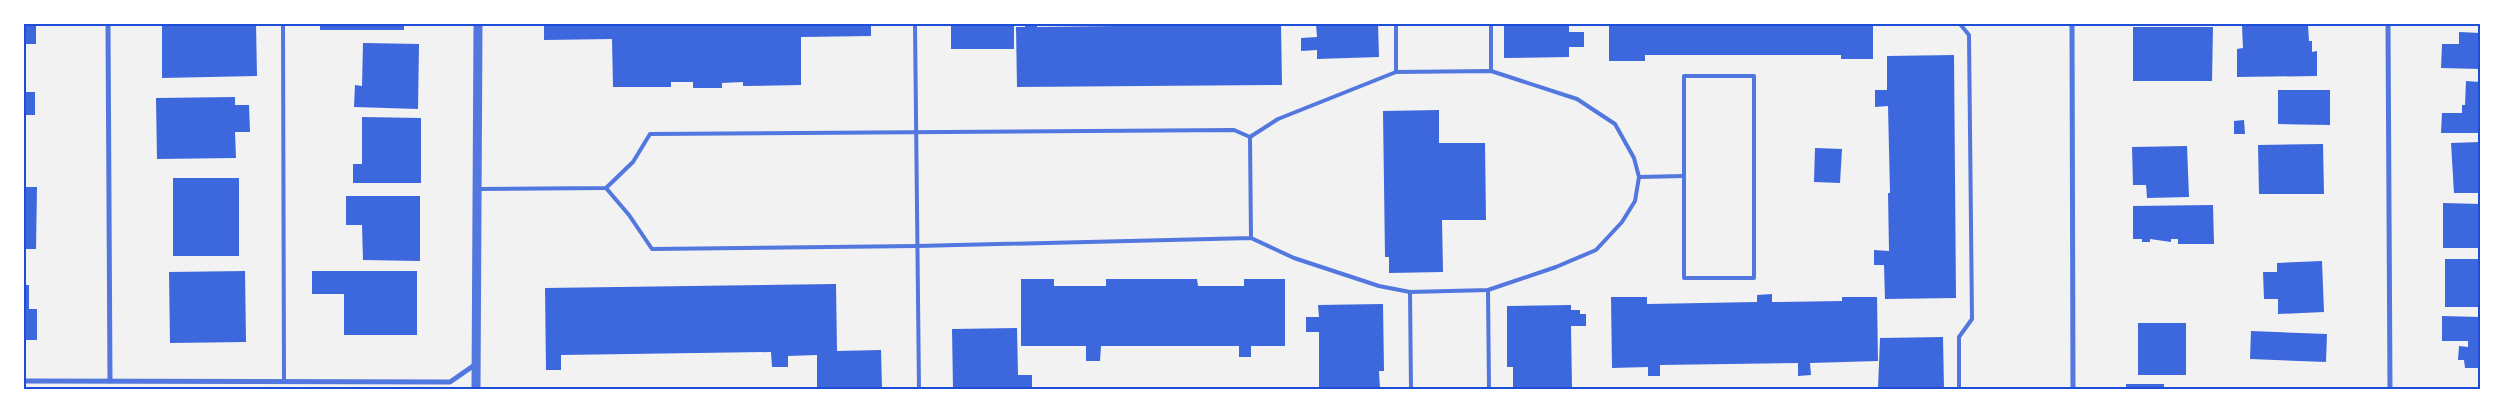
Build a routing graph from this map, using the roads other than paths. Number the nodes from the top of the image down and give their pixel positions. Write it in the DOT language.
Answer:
graph roads {
  1 [pos="108,24"];
  2 [pos="283,24"];
  3 [pos="478,24"];
  4 [pos="915,24"];
  5 [pos="1396,24"];
  6 [pos="1491,24"];
  7 [pos="1960,24"];
  8 [pos="2072,24"];
  9 [pos="2388,24"];
  10 [pos="1491,71"];
  11 [pos="1396,72"];
  12 [pos="916,132"];
  13 [pos="1250,137"];
  14 [pos="1684,176"];
  15 [pos="1639,177"];
  16 [pos="606,188"];
  17 [pos="479,189"];
  18 [pos="1251,238"];
  19 [pos="917,246"];
  20 [pos="1488,290"];
  21 [pos="1410,292"];
  22 [pos="476,364"];
  23 [pos="24,381"];
  24 [pos="110,381"];
  25 [pos="284,382"];
  26 [pos="476,389"];
  27 [pos="919,389"];
  28 [pos="1410,389"];
  29 [pos="1489,389"];
  30 [pos="1959,389"];
  31 [pos="2073,389"];
  32 [pos="2390,389"];
  1 -- 24 [label="street"];
  2 -- 25 [label="lane"];
  3 -- 17 [label="street"];
  4 -- 12 [label="lane"];
  5 -- 11 [label="lane"];
  6 -- 10 [label="lane"];
  7 -- 30 [label="lane"];
  8 -- 31 [label="street"];
  9 -- 32 [label="street"];
  10 -- 11 [label="lane"];
  10 -- 15 [label="lane"];
  11 -- 13 [label="lane"];
  12 -- 13 [label="lane"];
  12 -- 16 [label="lane"];
  12 -- 19 [label="lane"];
  13 -- 18 [label="lane"];
  14 -- 14 [label="lane"];
  14 -- 15 [label="lane"];
  15 -- 20 [label="lane"];
  16 -- 17 [label="lane"];
  16 -- 19 [label="lane"];
  17 -- 22 [label="street"];
  18 -- 19 [label="lane"];
  18 -- 21 [label="lane"];
  19 -- 27 [label="lane"];
  20 -- 21 [label="lane"];
  20 -- 29 [label="lane"];
  21 -- 28 [label="lane"];
  22 -- 25 [label="street"];
  22 -- 26 [label="street"];
  23 -- 24 [label="street"];
  24 -- 25 [label="street"];
}
